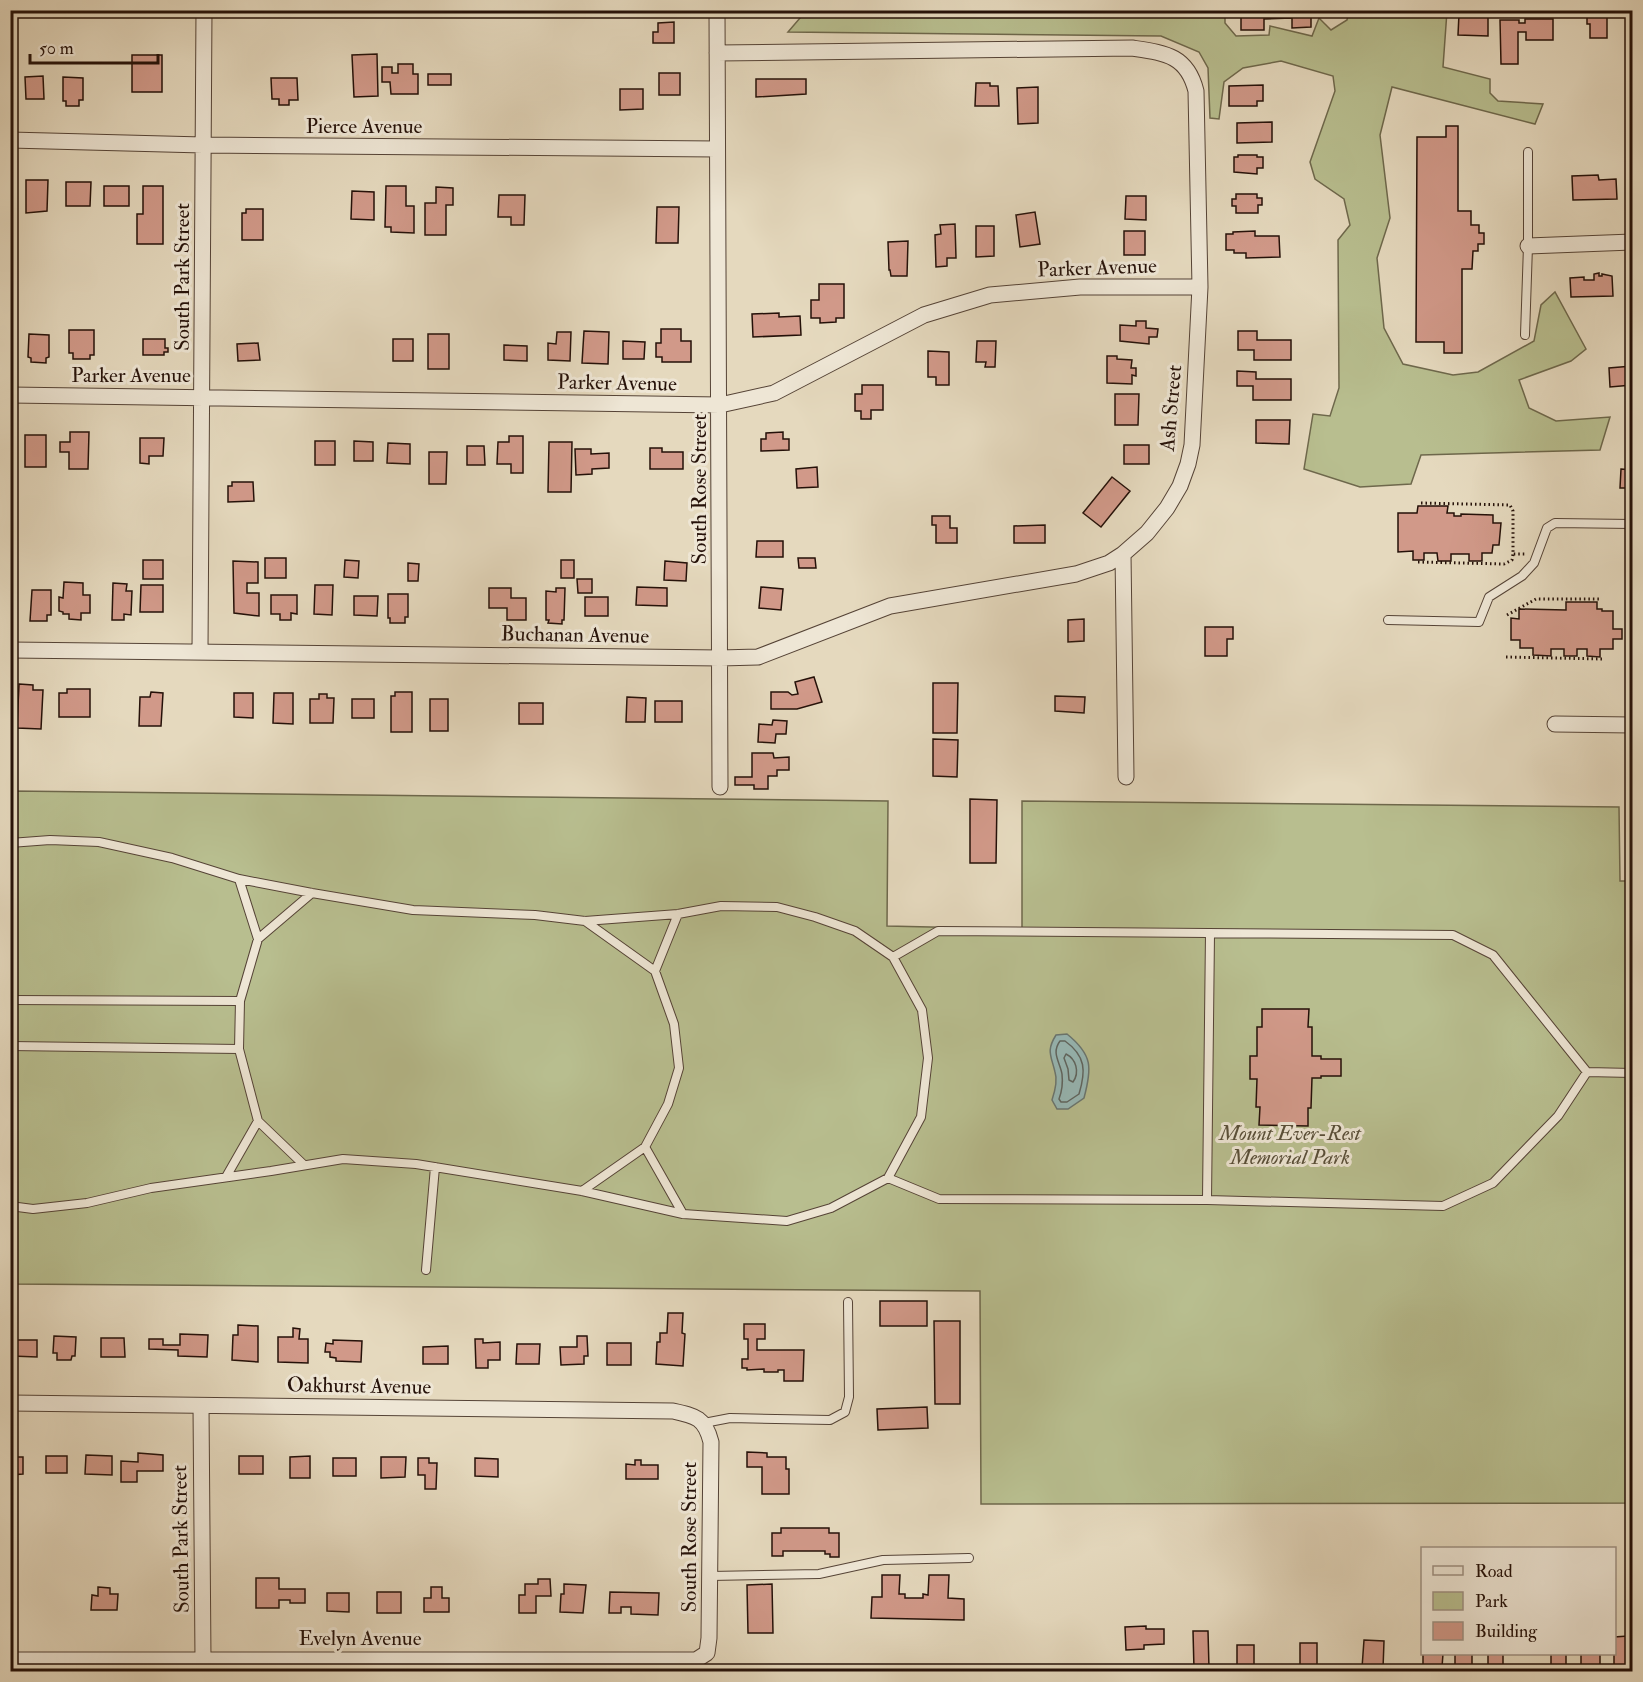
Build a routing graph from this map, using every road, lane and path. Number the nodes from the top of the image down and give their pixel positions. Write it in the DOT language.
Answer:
graph roads {
  1 [pos="204,10"];
  2 [pos="717,10"];
  3 [pos="717,53"];
  4 [pos="10,140"];
  5 [pos="203,145"];
  6 [pos="717,149"];
  7 [pos="1528,152"];
  8 [pos="1632,242"];
  9 [pos="1528,246"];
  10 [pos="1200,287"];
  11 [pos="1525,335"];
  12 [pos="10,395"];
  13 [pos="202,396"];
  14 [pos="720,405"];
  15 [pos="1421,503"];
  16 [pos="1632,524"];
  17 [pos="1123,554"];
  18 [pos="1513,554"];
  19 [pos="1527,555"];
  20 [pos="1418,562"];
  21 [pos="1600,599"];
  22 [pos="1507,615"];
  23 [pos="1388,620"];
  24 [pos="10,650"];
  25 [pos="200,651"];
  26 [pos="1506,657"];
  27 [pos="720,658"];
  28 [pos="1602,659"];
  29 [pos="1555,724"];
  30 [pos="1632,725"];
  31 [pos="1126,777"];
  32 [pos="720,787"];
  33 [pos="10,843"];
  34 [pos="239,879"];
  35 [pos="312,893"];
  36 [pos="678,914"];
  37 [pos="585,921"];
  38 [pos="1210,933"];
  39 [pos="258,939"];
  40 [pos="893,957"];
  41 [pos="655,971"];
  42 [pos="10,1000"];
  43 [pos="240,1001"];
  44 [pos="10,1046"];
  45 [pos="239,1049"];
  46 [pos="1587,1072"];
  47 [pos="1632,1073"];
  48 [pos="258,1121"];
  49 [pos="645,1147"];
  50 [pos="304,1166"];
  51 [pos="435,1167"];
  52 [pos="226,1177"];
  53 [pos="888,1178"];
  54 [pos="582,1191"];
  55 [pos="1207,1200"];
  56 [pos="10,1206"];
  57 [pos="683,1214"];
  58 [pos="426,1270"];
  59 [pos="848,1302"];
  60 [pos="10,1403"];
  61 [pos="201,1406"];
  62 [pos="704,1423"];
  63 [pos="969,1558"];
  64 [pos="710,1576"];
  65 [pos="707,1653"];
  66 [pos="10,1660"];
  67 [pos="204,1665"];
  1 -- 5 [label="street, South Park Street"];
  2 -- 3 [label="street, South Rose Street"];
  3 -- 6 [label="street, South Rose Street"];
  3 -- 10 [label="street, Ash Street"];
  4 -- 5 [label="street, Pierce Avenue"];
  5 -- 6 [label="street, Pierce Avenue"];
  5 -- 13 [label="street, South Park Street"];
  6 -- 14 [label="street, South Rose Street"];
  7 -- 9 [label="lane"];
  8 -- 9 [label="street"];
  9 -- 11 [label="lane"];
  10 -- 14 [label="street, Parker Avenue"];
  10 -- 17 [label="street, Ash Street"];
  12 -- 13 [label="street, Parker Avenue"];
  13 -- 14 [label="street, Parker Avenue"];
  13 -- 25 [label="street, South Park Street"];
  14 -- 27 [label="street, South Rose Street"];
  15 -- 18 [label="path"];
  16 -- 23 [label="lane"];
  17 -- 27 [label="street, Buchanan Avenue"];
  17 -- 31 [label="street"];
  18 -- 19 [label="path"];
  18 -- 20 [label="path"];
  21 -- 22 [label="path"];
  24 -- 25 [label="street, Buchanan Avenue"];
  25 -- 27 [label="street, Buchanan Avenue"];
  26 -- 28 [label="path"];
  27 -- 32 [label="street, South Rose Street"];
  29 -- 30 [label="street"];
  33 -- 34 [label="lane"];
  34 -- 35 [label="lane"];
  34 -- 39 [label="lane"];
  35 -- 37 [label="lane"];
  35 -- 39 [label="lane"];
  36 -- 37 [label="lane"];
  36 -- 40 [label="lane"];
  36 -- 41 [label="lane"];
  37 -- 41 [label="lane"];
  38 -- 40 [label="lane"];
  38 -- 46 [label="lane"];
  38 -- 55 [label="lane"];
  39 -- 43 [label="lane"];
  40 -- 53 [label="lane"];
  41 -- 49 [label="lane"];
  42 -- 43 [label="lane"];
  43 -- 45 [label="lane"];
  44 -- 45 [label="lane"];
  45 -- 48 [label="lane"];
  46 -- 47 [label="lane"];
  46 -- 55 [label="lane"];
  48 -- 50 [label="lane"];
  48 -- 52 [label="lane"];
  49 -- 54 [label="lane"];
  49 -- 57 [label="lane"];
  50 -- 51 [label="lane"];
  50 -- 52 [label="lane"];
  51 -- 54 [label="lane"];
  51 -- 58 [label="lane"];
  52 -- 56 [label="lane"];
  53 -- 55 [label="lane"];
  53 -- 57 [label="lane"];
  54 -- 57 [label="lane"];
  59 -- 62 [label="lane"];
  60 -- 61 [label="street, Oakhurst Avenue"];
  61 -- 62 [label="street, Oakhurst Avenue"];
  61 -- 67 [label="street, South Park Street"];
  62 -- 64 [label="street, South Rose Street"];
  63 -- 64 [label="lane"];
  64 -- 65 [label="street, South Rose Street"];
  65 -- 67 [label="street, Evelyn Avenue"];
  66 -- 67 [label="street, Evelyn Avenue"];
}
